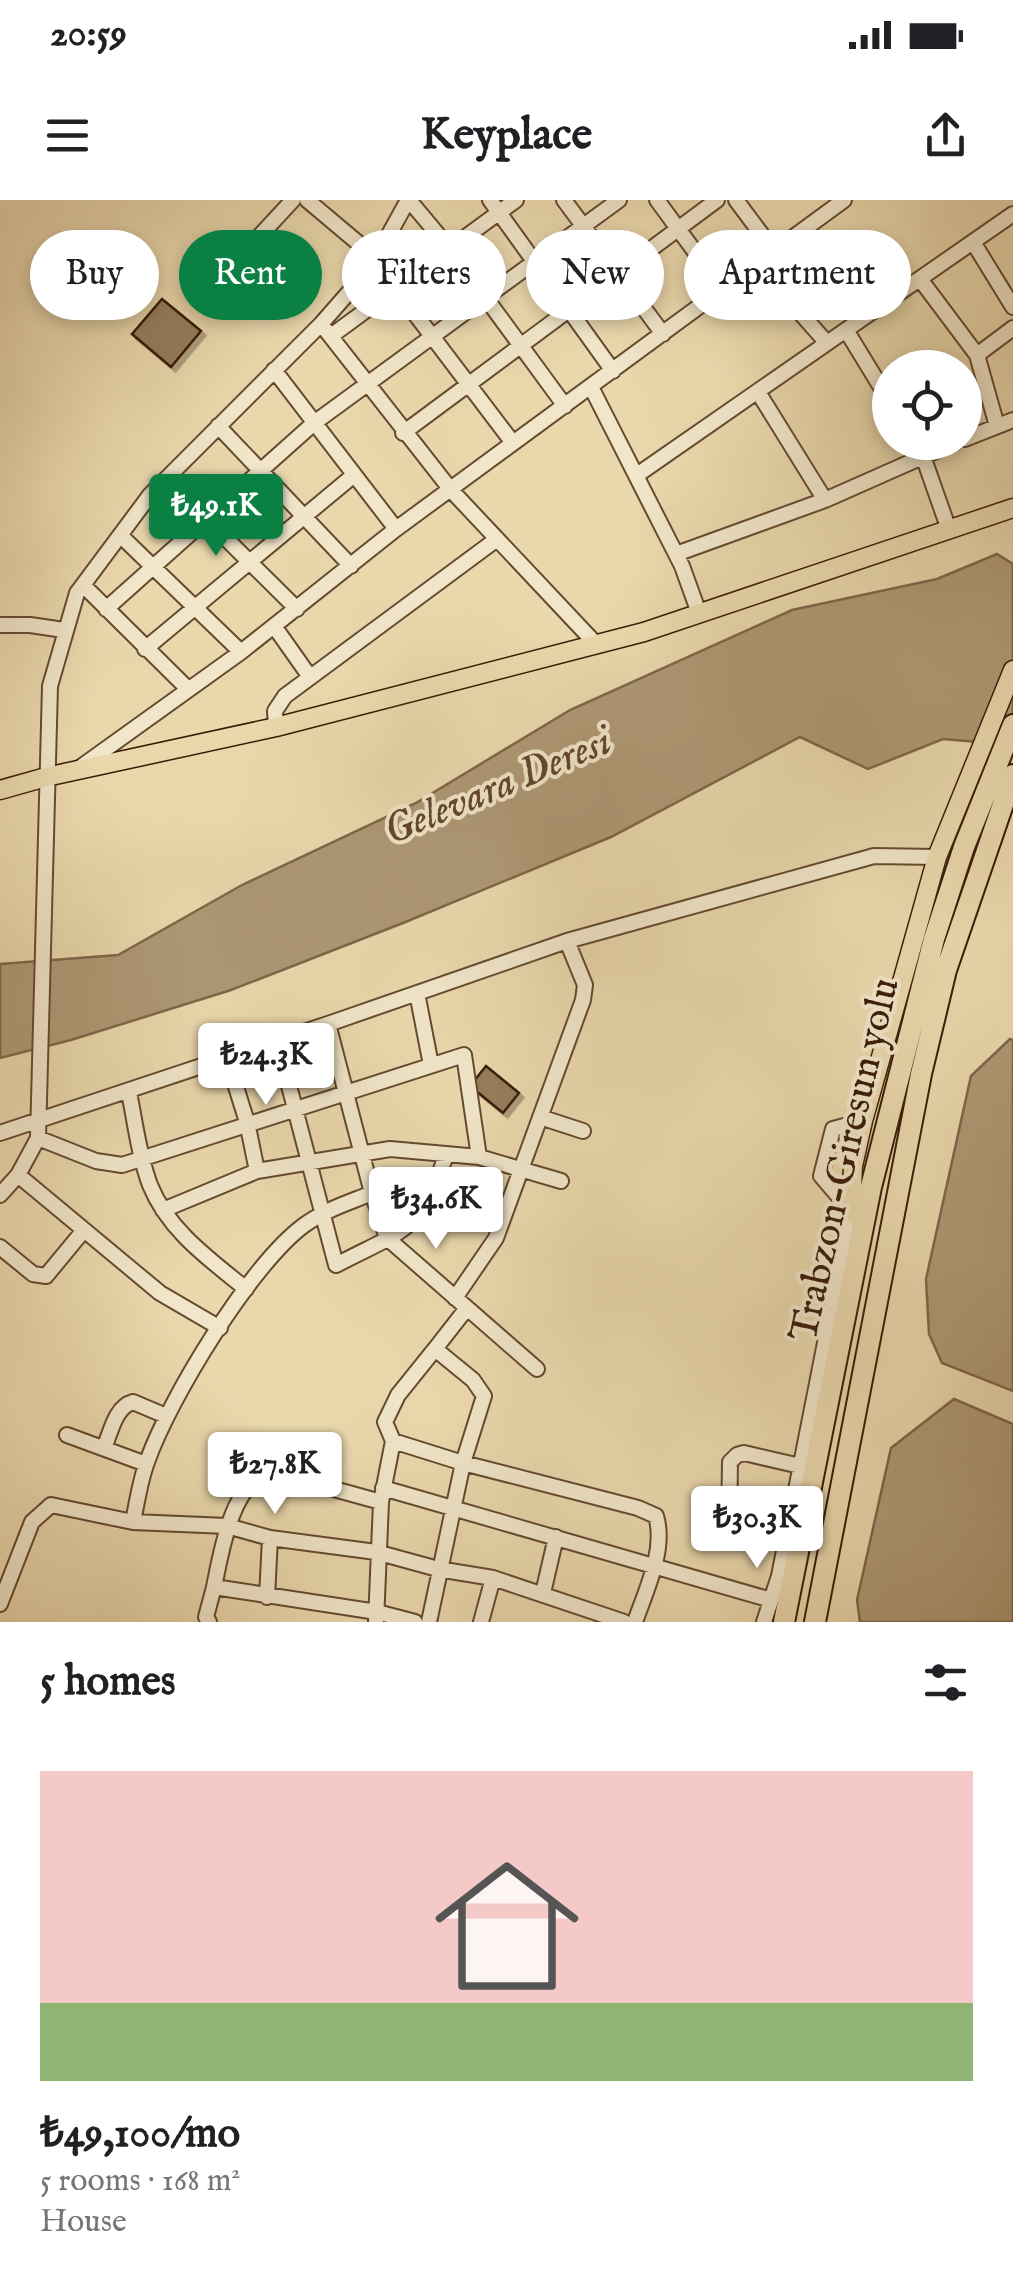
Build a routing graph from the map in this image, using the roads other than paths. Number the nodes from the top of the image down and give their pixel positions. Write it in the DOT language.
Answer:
graph roads {
  1 [pos="293,200"];
  2 [pos="307,200"];
  3 [pos="409,200"];
  4 [pos="516,200"];
  5 [pos="564,200"];
  6 [pos="620,200"];
  7 [pos="657,200"];
  8 [pos="717,200"];
  9 [pos="736,200"];
  10 [pos="844,200"];
  11 [pos="495,206"];
  12 [pos="1013,214"];
  13 [pos="584,226"];
  14 [pos="265,230"];
  15 [pos="343,230"];
  16 [pos="392,230"];
  17 [pos="434,230"];
  18 [pos="470,230"];
  19 [pos="579,230"];
  20 [pos="587,230"];
  21 [pos="677,230"];
  22 [pos="758,230"];
  23 [pos="803,230"];
  24 [pos="684,239"];
  25 [pos="664,240"];
  26 [pos="973,242"];
  27 [pos="526,248"];
  28 [pos="920,279"];
  29 [pos="342,307"];
  30 [pos="1013,308"];
  31 [pos="684,319"];
  32 [pos="344,320"];
  33 [pos="420,320"];
  34 [pos="455,320"];
  35 [pos="503,320"];
  36 [pos="556,320"];
  37 [pos="576,320"];
  38 [pos="653,320"];
  39 [pos="807,320"];
  40 [pos="1013,328"];
  41 [pos="326,330"];
  42 [pos="846,330"];
  43 [pos="663,334"];
  44 [pos="432,336"];
  45 [pos="828,343"];
  46 [pos="522,345"];
  47 [pos="973,350"];
  48 [pos="982,351"];
  49 [pos="274,370"];
  50 [pos="613,372"];
  51 [pos="872,373"];
  52 [pos="982,373"];
  53 [pos="468,383"];
  54 [pos="365,384"];
  55 [pos="591,387"];
  56 [pos="758,392"];
  57 [pos="565,406"];
  58 [pos="1013,420"];
  59 [pos="314,423"];
  60 [pos="218,426"];
  61 [pos="997,426"];
  62 [pos="982,432"];
  63 [pos="403,433"];
  64 [pos="514,443"];
  65 [pos="899,460"];
  66 [pos="923,460"];
  67 [pos="261,470"];
  68 [pos="354,476"];
  69 [pos="637,476"];
  70 [pos="166,479"];
  71 [pos="450,490"];
  72 [pos="825,500"];
  73 [pos="1013,508"];
  74 [pos="306,515"];
  75 [pos="206,518"];
  76 [pos="396,530"];
  77 [pos="949,530"];
  78 [pos="120,535"];
  79 [pos="497,539"];
  80 [pos="676,554"];
  81 [pos="250,562"];
  82 [pos="152,566"];
  83 [pos="351,566"];
  84 [pos="83,585"];
  85 [pos="194,607"];
  86 [pos="106,609"];
  87 [pos="297,609"];
  88 [pos="699,613"];
  89 [pos="0,624"];
  90 [pos="274,626"];
  91 [pos="64,630"];
  92 [pos="595,643"];
  93 [pos="145,649"];
  94 [pos="241,652"];
  95 [pos="1013,670"];
  96 [pos="310,677"];
  97 [pos="188,690"];
  98 [pos="1013,725"];
  99 [pos="276,728"];
  100 [pos="74,772"];
  101 [pos="997,774"];
  102 [pos="45,782"];
  103 [pos="2,786"];
  104 [pos="937,857"];
  105 [pos="568,940"];
  106 [pos="417,993"];
  107 [pos="328,1024"];
  108 [pos="277,1040"];
  109 [pos="228,1058"];
  110 [pos="431,1065"];
  111 [pos="128,1092"];
  112 [pos="345,1093"];
  113 [pos="295,1111"];
  114 [pos="540,1116"];
  115 [pos="864,1121"];
  116 [pos="40,1122"];
  117 [pos="247,1122"];
  118 [pos="583,1131"];
  119 [pos="0,1133"];
  120 [pos="38,1138"];
  121 [pos="360,1152"];
  122 [pos="446,1155"];
  123 [pos="479,1157"];
  124 [pos="144,1158"];
  125 [pos="308,1163"];
  126 [pos="521,1168"];
  127 [pos="257,1171"];
  128 [pos="18,1176"];
  129 [pos="561,1181"];
  130 [pos="372,1193"];
  131 [pos="0,1195"];
  132 [pos="163,1210"];
  133 [pos="322,1212"];
  134 [pos="858,1218"];
  135 [pos="84,1230"];
  136 [pos="387,1238"];
  137 [pos="0,1247"];
  138 [pos="246,1289"];
  139 [pos="461,1303"];
  140 [pos="220,1328"];
  141 [pos="435,1349"];
  142 [pos="537,1369"];
  143 [pos="166,1416"];
  144 [pos="66,1435"];
  145 [pos="393,1441"];
  146 [pos="104,1448"];
  147 [pos="463,1463"];
  148 [pos="146,1464"];
  149 [pos="800,1466"];
  150 [pos="382,1495"];
  151 [pos="452,1509"];
  152 [pos="133,1522"];
  153 [pos="227,1526"];
  154 [pos="556,1537"];
  155 [pos="270,1538"];
  156 [pos="786,1539"];
  157 [pos="376,1552"];
  158 [pos="654,1568"];
  159 [pos="438,1569"];
  160 [pos="785,1576"];
  161 [pos="493,1578"];
  162 [pos="214,1587"];
  163 [pos="544,1593"];
  164 [pos="268,1596"];
  165 [pos="771,1600"];
  166 [pos="0,1604"];
  167 [pos="376,1617"];
  168 [pos="208,1622"];
  169 [pos="415,1622"];
  170 [pos="428,1622"];
  171 [pos="481,1622"];
  172 [pos="624,1622"];
  173 [pos="635,1622"];
  174 [pos="764,1622"];
  175 [pos="784,1622"];
  176 [pos="816,1622"];
  1 -- 14 [label="street"];
  2 -- 15 [label="street"];
  3 -- 16 [label="street"];
  3 -- 17 [label="street"];
  4 -- 11 [label="street"];
  5 -- 13 [label="street"];
  6 -- 13 [label="street"];
  7 -- 21 [label="street"];
  8 -- 21 [label="street"];
  9 -- 22 [label="street"];
  10 -- 23 [label="street"];
  11 -- 18 [label="street"];
  11 -- 27 [label="street"];
  12 -- 26 [label="street"];
  13 -- 19 [label="street"];
  13 -- 20 [label="street"];
  21 -- 24 [label="street"];
  21 -- 25 [label="street"];
  26 -- 28 [label="street"];
  26 -- 30 [label="street"];
  28 -- 42 [label="street"];
  28 -- 47 [label="street"];
  29 -- 41 [label="street"];
  31 -- 43 [label="street"];
  32 -- 41 [label="street"];
  33 -- 44 [label="street"];
  34 -- 44 [label="street"];
  35 -- 46 [label="street"];
  36 -- 46 [label="street"];
  37 -- 50 [label="street"];
  38 -- 43 [label="street"];
  39 -- 45 [label="street"];
  40 -- 48 [label="street"];
  41 -- 49 [label="street"];
  41 -- 54 [label="street"];
  42 -- 45 [label="street"];
  42 -- 51 [label="street"];
  43 -- 50 [label="street"];
  44 -- 53 [label="street"];
  44 -- 54 [label="street"];
  45 -- 56 [label="street"];
  46 -- 53 [label="street"];
  46 -- 57 [label="street"];
  49 -- 59 [label="street"];
  49 -- 60 [label="street"];
  50 -- 55 [label="street"];
  52 -- 61 [label="street"];
  53 -- 63 [label="street"];
  53 -- 64 [label="street"];
  54 -- 59 [label="street"];
  54 -- 63 [label="street"];
  55 -- 57 [label="street"];
  55 -- 69 [label="street"];
  56 -- 69 [label="street"];
  56 -- 72 [label="street"];
  57 -- 64 [label="street"];
  58 -- 61 [label="street"];
  59 -- 67 [label="street"];
  59 -- 68 [label="street"];
  60 -- 67 [label="street"];
  60 -- 70 [label="street"];
  61 -- 62 [label="street"];
  63 -- 71 [label="street"];
  64 -- 71 [label="street"];
  65 -- 72 [label="street"];
  66 -- 77 [label="street"];
  67 -- 74 [label="street"];
  67 -- 75 [label="street"];
  68 -- 74 [label="street"];
  68 -- 76 [label="street"];
  69 -- 80 [label="street"];
  70 -- 75 [label="street"];
  70 -- 78 [label="street"];
  71 -- 76 [label="street"];
  71 -- 79 [label="street"];
  72 -- 80 [label="street"];
  73 -- 77 [label="main road"];
  74 -- 81 [label="street"];
  74 -- 83 [label="street"];
  75 -- 81 [label="street"];
  75 -- 82 [label="street"];
  76 -- 83 [label="street"];
  77 -- 88 [label="main road"];
  78 -- 82 [label="street"];
  78 -- 84 [label="street"];
  79 -- 92 [label="street"];
  79 -- 96 [label="street"];
  80 -- 88 [label="street"];
  81 -- 85 [label="street"];
  81 -- 87 [label="street"];
  82 -- 85 [label="street"];
  82 -- 86 [label="street"];
  83 -- 87 [label="street"];
  84 -- 86 [label="street"];
  84 -- 91 [label="street"];
  85 -- 93 [label="street"];
  85 -- 94 [label="street"];
  86 -- 93 [label="street"];
  87 -- 90 [label="street"];
  88 -- 92 [label="main road"];
  89 -- 91 [label="street"];
  90 -- 94 [label="street"];
  90 -- 96 [label="street"];
  91 -- 102 [label="street"];
  92 -- 99 [label="main road"];
  93 -- 97 [label="street"];
  94 -- 97 [label="street"];
  95 -- 101 [label="main road"];
  96 -- 99 [label="street"];
  97 -- 100 [label="street"];
  98 -- 101 [label="highway, Trabzon-Giresun yolu"];
  99 -- 100 [label="main road"];
  100 -- 102 [label="main road"];
  101 -- 104 [label="main road"];
  101 -- 134 [label="highway, Trabzon-Giresun yolu"];
  101 -- 176 [label="highway, Trabzon-Giresun yolu"];
  102 -- 103 [label="main road"];
  102 -- 116 [label="street"];
  104 -- 105 [label="street"];
  104 -- 115 [label="main road"];
  105 -- 106 [label="street"];
  105 -- 114 [label="street"];
  106 -- 107 [label="street"];
  106 -- 110 [label="street"];
  107 -- 108 [label="street"];
  107 -- 112 [label="street"];
  108 -- 109 [label="street"];
  108 -- 113 [label="street"];
  109 -- 111 [label="street"];
  109 -- 117 [label="street"];
  110 -- 112 [label="street"];
  110 -- 123 [label="street"];
  111 -- 116 [label="street"];
  111 -- 124 [label="street"];
  112 -- 113 [label="street"];
  112 -- 121 [label="street"];
  113 -- 117 [label="street"];
  113 -- 125 [label="street"];
  114 -- 118 [label="street"];
  114 -- 126 [label="street"];
  115 -- 134 [label="main road"];
  115 -- 134 [label="street"];
  116 -- 119 [label="street"];
  116 -- 120 [label="street"];
  117 -- 124 [label="street"];
  117 -- 127 [label="street"];
  120 -- 124 [label="street"];
  120 -- 128 [label="street"];
  121 -- 122 [label="street"];
  121 -- 125 [label="street"];
  121 -- 130 [label="street"];
  122 -- 123 [label="street"];
  122 -- 136 [label="street"];
  123 -- 126 [label="street"];
  124 -- 132 [label="street"];
  125 -- 127 [label="street"];
  125 -- 133 [label="street"];
  126 -- 129 [label="street"];
  126 -- 139 [label="street"];
  127 -- 132 [label="street"];
  128 -- 131 [label="street"];
  128 -- 135 [label="street"];
  130 -- 133 [label="street"];
  130 -- 136 [label="street"];
  132 -- 138 [label="street"];
  133 -- 136 [label="street"];
  133 -- 138 [label="street"];
  134 -- 149 [label="street"];
  134 -- 160 [label="highway, Trabzon-Giresun yolu"];
  135 -- 137 [label="street"];
  135 -- 140 [label="street"];
  136 -- 139 [label="street"];
  138 -- 140 [label="street"];
  139 -- 141 [label="street"];
  139 -- 142 [label="street"];
  140 -- 143 [label="street"];
  141 -- 145 [label="street"];
  141 -- 147 [label="street"];
  143 -- 146 [label="street"];
  143 -- 148 [label="street"];
  144 -- 146 [label="street"];
  145 -- 147 [label="street"];
  145 -- 150 [label="street"];
  146 -- 148 [label="street"];
  147 -- 151 [label="street"];
  147 -- 158 [label="street"];
  148 -- 152 [label="street"];
  149 -- 156 [label="street"];
  149 -- 156 [label="street"];
  150 -- 151 [label="street"];
  150 -- 153 [label="street"];
  150 -- 157 [label="street"];
  151 -- 154 [label="street"];
  151 -- 159 [label="street"];
  152 -- 153 [label="street"];
  152 -- 166 [label="street"];
  153 -- 155 [label="street"];
  153 -- 162 [label="street"];
  154 -- 158 [label="street"];
  154 -- 163 [label="street"];
  155 -- 157 [label="street"];
  155 -- 164 [label="street"];
  156 -- 160 [label="street"];
  157 -- 159 [label="street"];
  157 -- 167 [label="street"];
  158 -- 165 [label="street"];
  158 -- 173 [label="street"];
  159 -- 161 [label="street"];
  159 -- 170 [label="street"];
  160 -- 165 [label="street"];
  160 -- 175 [label="highway, Trabzon-Giresun yolu"];
  161 -- 163 [label="street"];
  161 -- 171 [label="street"];
  162 -- 164 [label="street"];
  162 -- 168 [label="street"];
  163 -- 172 [label="street"];
  164 -- 167 [label="street"];
  165 -- 174 [label="street"];
  167 -- 169 [label="street"];
}
